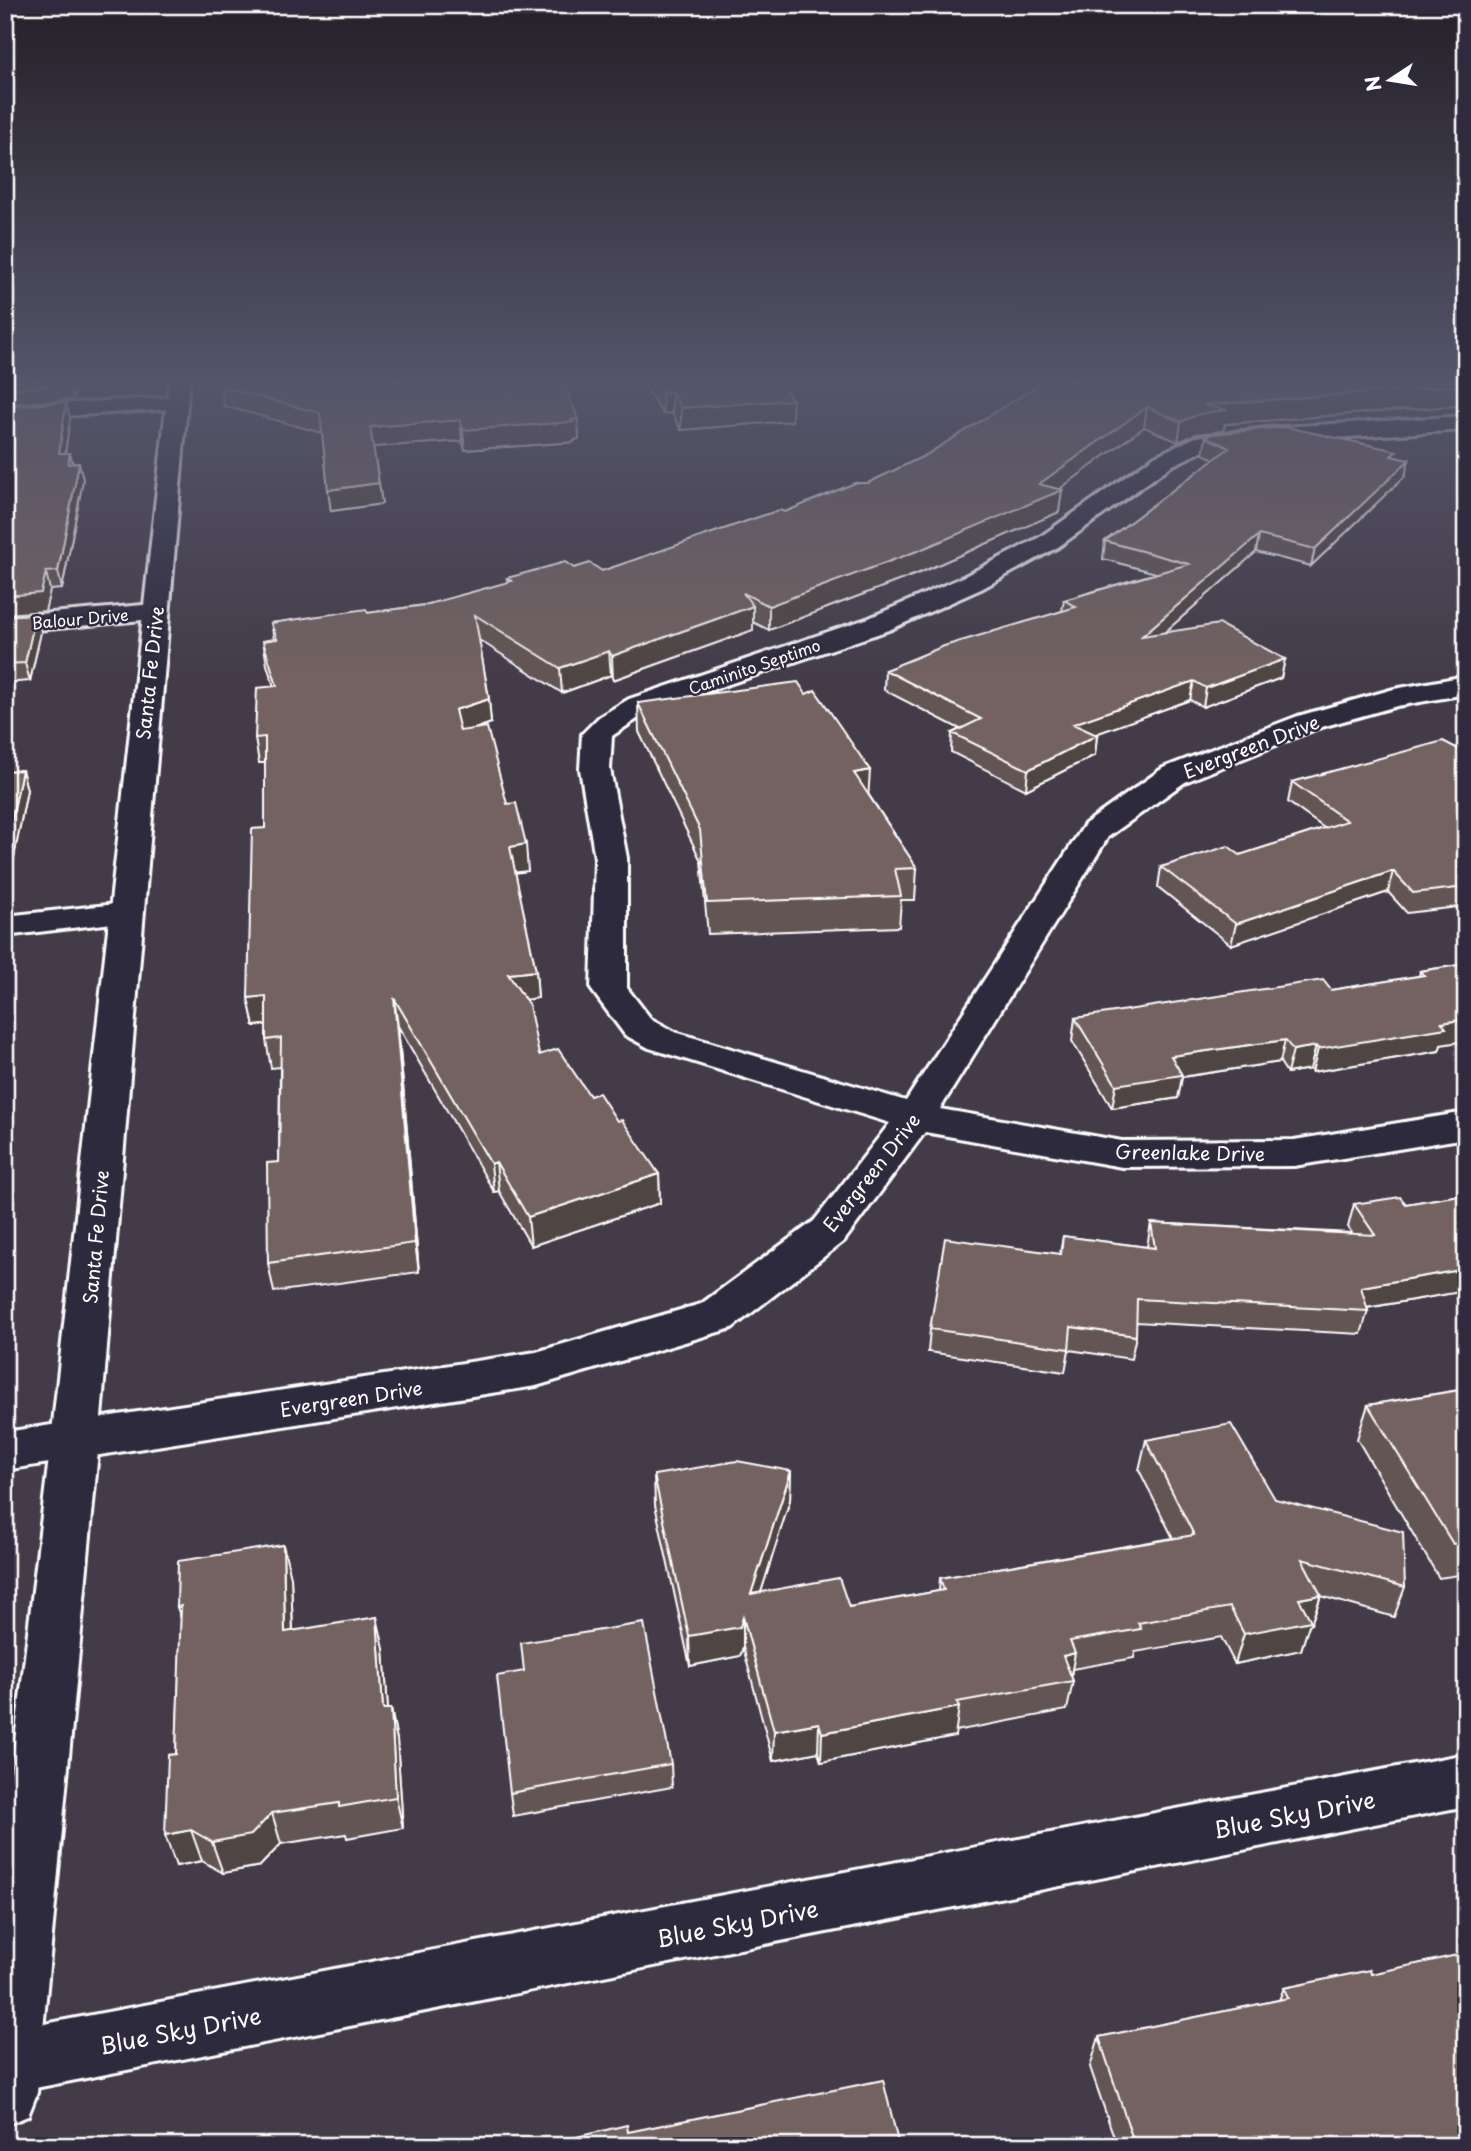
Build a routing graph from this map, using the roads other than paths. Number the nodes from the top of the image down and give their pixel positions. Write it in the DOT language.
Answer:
graph roads {
  1 [pos="169,481"];
  2 [pos="1134,481"];
  3 [pos="155,612"];
  4 [pos="5,625"];
  5 [pos="1466,685"];
  6 [pos="126,913"];
  7 [pos="5,926"];
  8 [pos="915,1117"];
  9 [pos="1466,1125"];
  10 [pos="75,1441"];
  11 [pos="5,1451"];
  12 [pos="1466,1780"];
  13 [pos="7,2078"];
  1 -- 3 [label="street, Santa Fe Drive"];
  2 -- 8 [label="street, Caminito Septimo"];
  3 -- 4 [label="street, Balour Drive"];
  3 -- 6 [label="street, Santa Fe Drive"];
  5 -- 8 [label="street, Evergreen Drive"];
  6 -- 7 [label="street"];
  6 -- 10 [label="street, Santa Fe Drive"];
  8 -- 9 [label="street, Greenlake Drive"];
  8 -- 10 [label="street, Evergreen Drive"];
  10 -- 11 [label="street, Evergreen Drive"];
  10 -- 13 [label="street, Santa Fe Drive"];
  12 -- 13 [label="street, Blue Sky Drive"];
}
